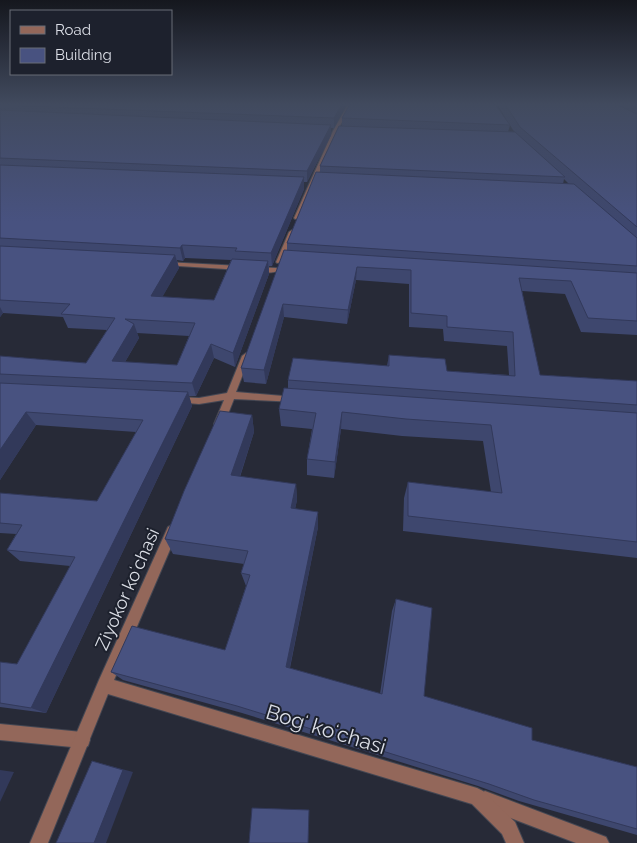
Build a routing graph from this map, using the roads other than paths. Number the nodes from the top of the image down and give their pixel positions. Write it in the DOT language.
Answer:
graph roads {
  1 [pos="329,143"];
  2 [pos="158,263"];
  3 [pos="251,341"];
  4 [pos="232,395"];
  5 [pos="169,400"];
  6 [pos="301,400"];
  7 [pos="216,431"];
  8 [pos="176,522"];
  9 [pos="104,684"];
  10 [pos="0,732"];
  11 [pos="82,740"];
  12 [pos="477,797"];
  13 [pos="39,843"];
  14 [pos="515,843"];
  15 [pos="600,843"];
  1 -- 2 [label="street"];
  3 -- 4 [label="street"];
  4 -- 5 [label="street"];
  4 -- 6 [label="street"];
  4 -- 7 [label="street"];
  8 -- 9 [label="street, Ziyokor koʻchasi"];
  9 -- 11 [label="street, Ziyokor koʻchasi"];
  9 -- 12 [label="street, Bogʻ koʻchasi"];
  10 -- 11 [label="street"];
  11 -- 13 [label="street, Ziyokor koʻchasi"];
  12 -- 14 [label="street, Bogʻ koʻchasi"];
  12 -- 15 [label="street"];
}
